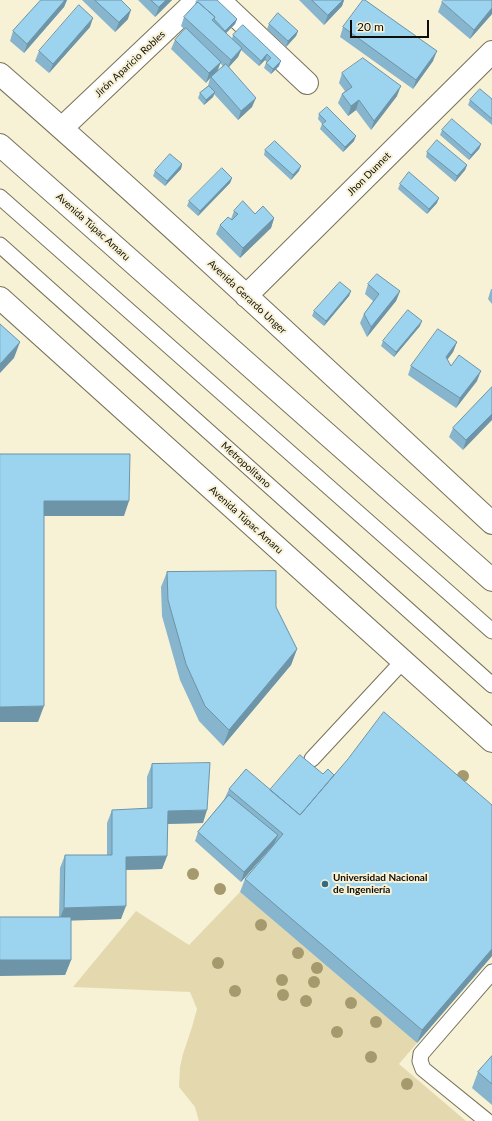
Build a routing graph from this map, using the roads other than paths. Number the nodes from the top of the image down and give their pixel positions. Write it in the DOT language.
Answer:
graph roads {
  1 [pos="197,0"];
  2 [pos="219,0"];
  3 [pos="492,52"];
  4 [pos="0,74"];
  5 [pos="307,83"];
  6 [pos="62,128"];
  7 [pos="0,145"];
  8 [pos="0,197"];
  9 [pos="0,245"];
  10 [pos="246,296"];
  11 [pos="0,298"];
  12 [pos="492,523"];
  13 [pos="492,580"];
  14 [pos="492,631"];
  15 [pos="403,661"];
  16 [pos="492,685"];
  17 [pos="492,741"];
  18 [pos="312,759"];
  19 [pos="492,972"];
  20 [pos="487,1121"];
  1 -- 6 [label="street, Jirón Aparicio Robles"];
  2 -- 5 [label="street"];
  3 -- 10 [label="street, Jhon Dunnet"];
  4 -- 6 [label="street, Avenida Gerardo Unger"];
  6 -- 10 [label="street, Avenida Gerardo Unger"];
  7 -- 13 [label="street, Avenida Túpac Amaru"];
  8 -- 14 [label="lane"];
  9 -- 16 [label="lane, Metropolitano"];
  10 -- 12 [label="street, Avenida Gerardo Unger"];
  11 -- 15 [label="street, Avenida Túpac Amaru"];
  15 -- 17 [label="street, Avenida Túpac Amaru"];
  15 -- 18 [label="lane"];
  19 -- 20 [label="lane"];
}
